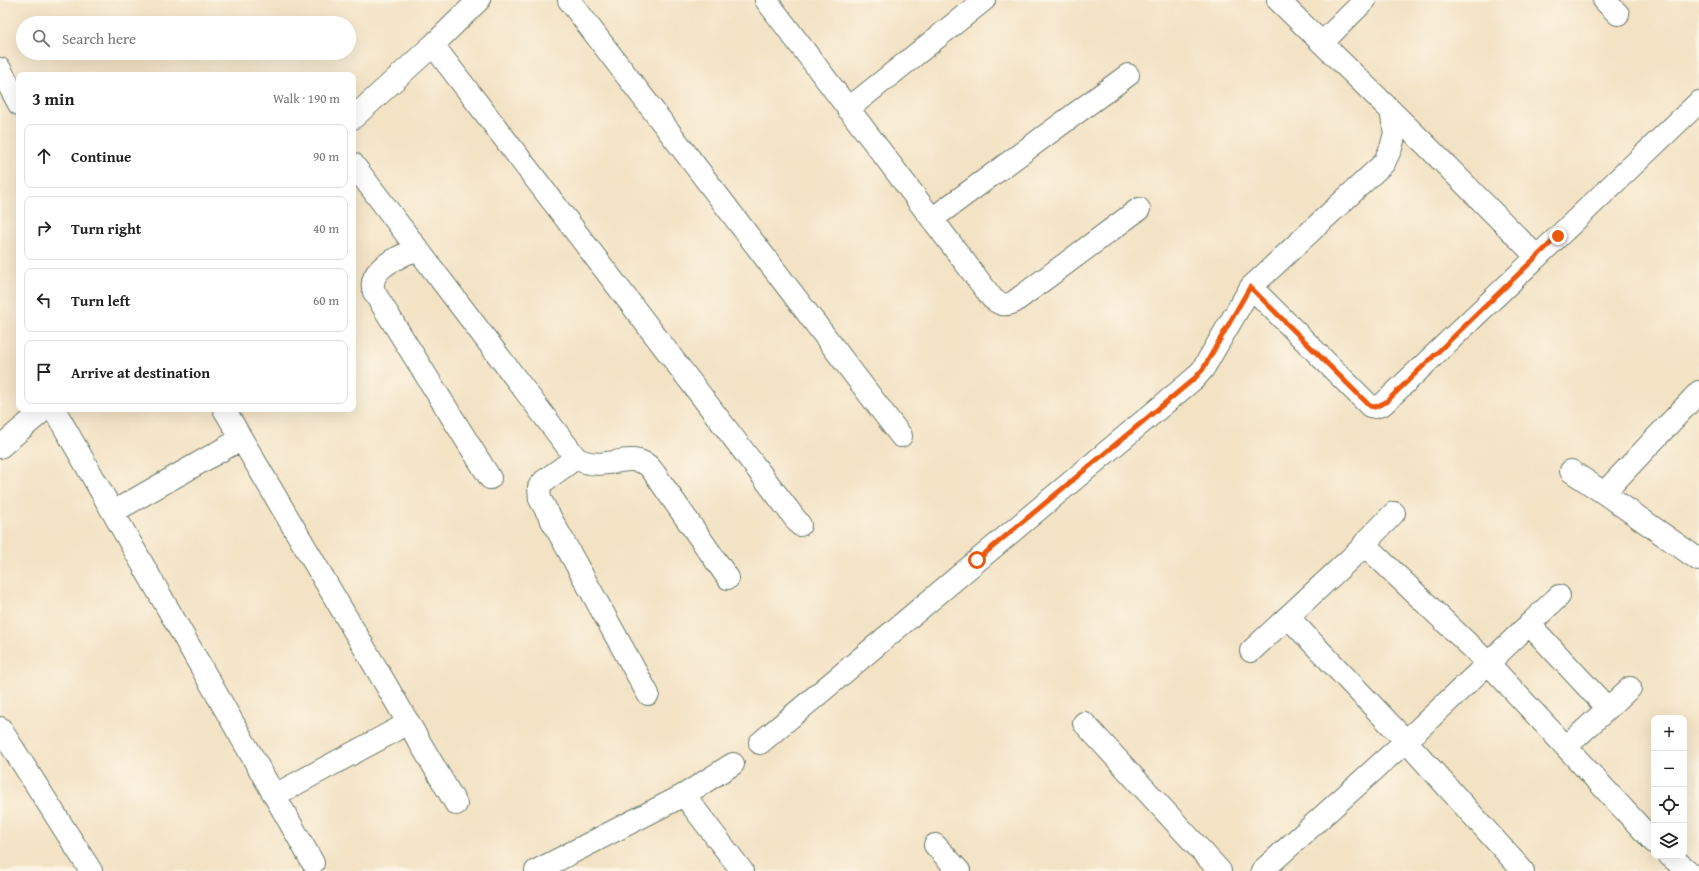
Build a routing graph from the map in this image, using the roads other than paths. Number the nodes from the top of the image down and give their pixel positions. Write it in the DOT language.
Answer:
graph roads {
  1 [pos="479,0"];
  2 [pos="568,0"];
  3 [pos="766,0"];
  4 [pos="984,0"];
  5 [pos="1278,0"];
  6 [pos="1365,0"];
  7 [pos="1322,43"];
  8 [pos="433,45"];
  9 [pos="0,69"];
  10 [pos="1128,75"];
  11 [pos="16,98"];
  12 [pos="1699,102"];
  13 [pos="848,109"];
  14 [pos="1391,111"];
  15 [pos="356,115"];
  16 [pos="356,168"];
  17 [pos="1139,209"];
  18 [pos="932,219"];
  19 [pos="417,248"];
  20 [pos="1536,256"];
  21 [pos="1250,287"];
  22 [pos="1699,392"];
  23 [pos="41,412"];
  24 [pos="56,412"];
  25 [pos="226,412"];
  26 [pos="901,436"];
  27 [pos="241,439"];
  28 [pos="0,447"];
  29 [pos="576,458"];
  30 [pos="1570,470"];
  31 [pos="490,478"];
  32 [pos="1604,493"];
  33 [pos="113,512"];
  34 [pos="1394,513"];
  35 [pos="800,525"];
  36 [pos="1365,545"];
  37 [pos="1699,560"];
  38 [pos="728,578"];
  39 [pos="1559,596"];
  40 [pos="1288,617"];
  41 [pos="1529,624"];
  42 [pos="1251,651"];
  43 [pos="1488,663"];
  44 [pos="1630,688"];
  45 [pos="648,694"];
  46 [pos="1607,708"];
  47 [pos="409,723"];
  48 [pos="1084,723"];
  49 [pos="0,728"];
  50 [pos="1406,741"];
  51 [pos="760,743"];
  52 [pos="1566,747"];
  53 [pos="733,764"];
  54 [pos="275,795"];
  55 [pos="684,795"];
  56 [pos="456,804"];
  57 [pos="1651,839"];
  58 [pos="935,844"];
  59 [pos="1674,859"];
  60 [pos="313,863"];
  61 [pos="92,871"];
  62 [pos="536,871"];
  63 [pos="742,871"];
  64 [pos="959,871"];
  65 [pos="1220,871"];
  66 [pos="1262,871"];
  67 [pos="1523,871"];
  68 [pos="1688,871"];
  1 -- 8 [label="street"];
  2 -- 26 [label="street"];
  3 -- 13 [label="street"];
  4 -- 13 [label="street"];
  5 -- 7 [label="street"];
  6 -- 7 [label="street"];
  7 -- 14 [label="street"];
  8 -- 15 [label="street"];
  8 -- 35 [label="street"];
  9 -- 11 [label="street"];
  10 -- 18 [label="street"];
  12 -- 20 [label="street"];
  13 -- 18 [label="street"];
  14 -- 20 [label="street"];
  14 -- 21 [label="street"];
  16 -- 19 [label="street"];
  17 -- 18 [label="street"];
  19 -- 29 [label="street"];
  19 -- 31 [label="street"];
  20 -- 21 [label="street"];
  21 -- 51 [label="street"];
  22 -- 32 [label="street"];
  23 -- 28 [label="street"];
  24 -- 33 [label="street"];
  25 -- 27 [label="street"];
  27 -- 33 [label="street"];
  27 -- 47 [label="street"];
  29 -- 38 [label="street"];
  29 -- 45 [label="street"];
  30 -- 32 [label="street"];
  32 -- 37 [label="street"];
  33 -- 54 [label="street"];
  34 -- 36 [label="street"];
  36 -- 40 [label="street"];
  36 -- 43 [label="street"];
  39 -- 41 [label="street"];
  40 -- 42 [label="street"];
  40 -- 50 [label="street"];
  41 -- 43 [label="street"];
  41 -- 46 [label="street"];
  43 -- 50 [label="street"];
  43 -- 52 [label="street"];
  44 -- 46 [label="street"];
  46 -- 52 [label="street"];
  47 -- 54 [label="street"];
  47 -- 56 [label="street"];
  48 -- 65 [label="street"];
  49 -- 61 [label="street"];
  50 -- 66 [label="street"];
  50 -- 67 [label="street"];
  52 -- 57 [label="street"];
  53 -- 55 [label="street"];
  54 -- 60 [label="street"];
  55 -- 62 [label="street"];
  55 -- 63 [label="street"];
  58 -- 64 [label="street"];
  59 -- 68 [label="street"];
}
